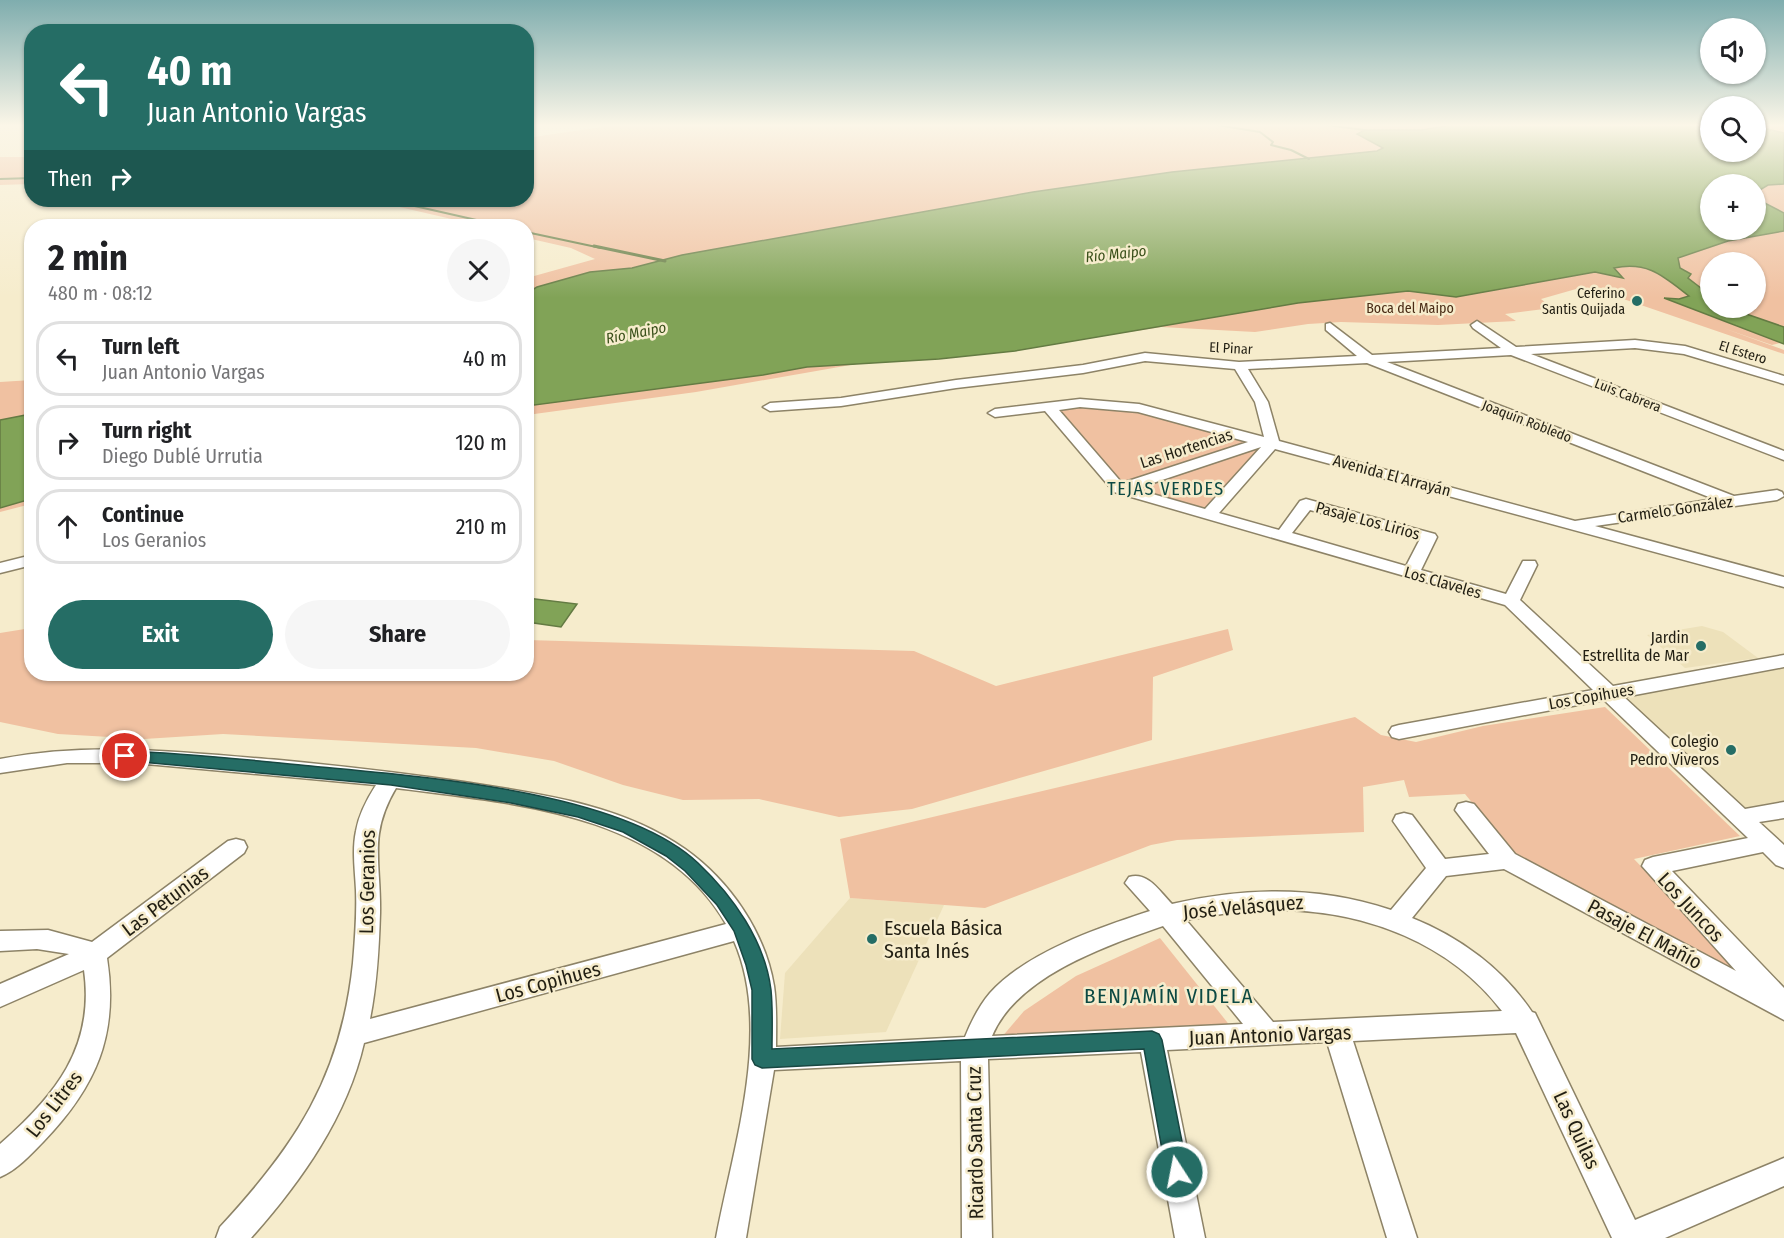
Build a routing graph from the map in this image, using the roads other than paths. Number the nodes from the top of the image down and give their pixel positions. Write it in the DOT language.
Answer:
graph roads {
  1 [pos="1477,325"];
  2 [pos="1330,327"];
  3 [pos="1515,352"];
  4 [pos="1694,352"];
  5 [pos="1369,359"];
  6 [pos="1239,366"];
  7 [pos="1784,380"];
  8 [pos="1048,406"];
  9 [pos="770,407"];
  10 [pos="995,413"];
  11 [pos="1268,442"];
  12 [pos="1784,456"];
  13 [pos="1119,489"];
  14 [pos="1781,497"];
  15 [pos="1732,501"];
  16 [pos="1209,514"];
  17 [pos="1574,524"];
  18 [pos="1283,535"];
  19 [pos="24,562"];
  20 [pos="1529,565"];
  21 [pos="0,568"];
  22 [pos="1410,572"];
  23 [pos="1709,575"];
  24 [pos="1784,582"];
  25 [pos="1784,594"];
  26 [pos="1511,601"];
  27 [pos="1784,660"];
  28 [pos="1608,693"];
  29 [pos="1399,732"];
  30 [pos="0,766"];
  31 [pos="391,779"];
  32 [pos="1466,810"];
  33 [pos="1784,810"];
  34 [pos="1741,818"];
  35 [pos="1404,820"];
  36 [pos="236,847"];
  37 [pos="1775,851"];
  38 [pos="1507,860"];
  39 [pos="1439,868"];
  40 [pos="1137,883"];
  41 [pos="1168,915"];
  42 [pos="1396,921"];
  43 [pos="742,929"];
  44 [pos="0,941"];
  45 [pos="94,954"];
  46 [pos="0,996"];
  47 [pos="1784,1008"];
  48 [pos="1526,1021"];
  49 [pos="1337,1032"];
  50 [pos="354,1034"];
  51 [pos="1268,1035"];
  52 [pos="1152,1040"];
  53 [pos="974,1048"];
  54 [pos="762,1059"];
  55 [pos="0,1163"];
  56 [pos="1784,1172"];
  57 [pos="231,1238"];
  58 [pos="730,1238"];
  59 [pos="977,1238"];
  60 [pos="1190,1238"];
  61 [pos="1402,1238"];
  62 [pos="1629,1238"];
  1 -- 3 [label="street, Luis Cabrera"];
  2 -- 5 [label="street, Joaquín Robledo"];
  3 -- 4 [label="street, El Pinar"];
  3 -- 5 [label="street, El Pinar"];
  3 -- 12 [label="street, Luis Cabrera"];
  4 -- 7 [label="street, El Estero"];
  5 -- 6 [label="street, El Pinar"];
  5 -- 15 [label="street, Joaquín Robledo"];
  6 -- 9 [label="street, El Pinar"];
  6 -- 11 [label="street"];
  8 -- 10 [label="street, Avenida El Arrayán"];
  8 -- 11 [label="street, Avenida El Arrayán"];
  8 -- 13 [label="street"];
  11 -- 13 [label="street, Las Hortencias"];
  11 -- 16 [label="street"];
  11 -- 17 [label="street, Avenida El Arrayán"];
  13 -- 16 [label="street, Los Claveles"];
  14 -- 15 [label="street, Carmelo González"];
  15 -- 17 [label="street, Carmelo González"];
  16 -- 18 [label="street, Los Claveles"];
  17 -- 24 [label="street, Avenida El Arrayán"];
  18 -- 22 [label="street, Los Claveles"];
  18 -- 22 [label="street, Pasaje Los Lirios"];
  19 -- 21 [label="street"];
  20 -- 26 [label="street"];
  22 -- 26 [label="street, Los Claveles"];
  23 -- 25 [label="street"];
  26 -- 28 [label="street, Los Claveles"];
  27 -- 28 [label="street, Los Copihues"];
  28 -- 29 [label="street, Los Copihues"];
  28 -- 34 [label="street, Los Claveles"];
  30 -- 31 [label="street"];
  31 -- 43 [label="street"];
  31 -- 50 [label="street, Los Geranios"];
  32 -- 38 [label="street, Pasaje El Mañío"];
  33 -- 34 [label="street"];
  34 -- 37 [label="street, Los Claveles"];
  35 -- 39 [label="street"];
  36 -- 45 [label="street, Las Petunias"];
  37 -- 47 [label="street, Los Juncos"];
  38 -- 39 [label="street"];
  38 -- 47 [label="street, Pasaje El Mañío"];
  39 -- 42 [label="street"];
  40 -- 41 [label="street"];
  41 -- 42 [label="street, José Velásquez"];
  41 -- 51 [label="street"];
  41 -- 53 [label="street, José Velásquez"];
  42 -- 48 [label="street, José Velásquez"];
  43 -- 50 [label="street, Los Copihues"];
  43 -- 54 [label="street"];
  44 -- 45 [label="street"];
  45 -- 46 [label="street, Las Petunias"];
  45 -- 55 [label="street, Los Litres"];
  48 -- 49 [label="street, Juan Antonio Vargas"];
  48 -- 62 [label="street, Las Quilas"];
  49 -- 51 [label="street, Juan Antonio Vargas"];
  49 -- 61 [label="street"];
  50 -- 57 [label="street, Los Geranios"];
  51 -- 52 [label="street, Juan Antonio Vargas"];
  52 -- 53 [label="street, Juan Antonio Vargas"];
  52 -- 60 [label="street"];
  53 -- 54 [label="street, Juan Antonio Vargas"];
  53 -- 59 [label="street, Ricardo Santa Cruz"];
  54 -- 58 [label="street"];
  56 -- 62 [label="street"];
}
